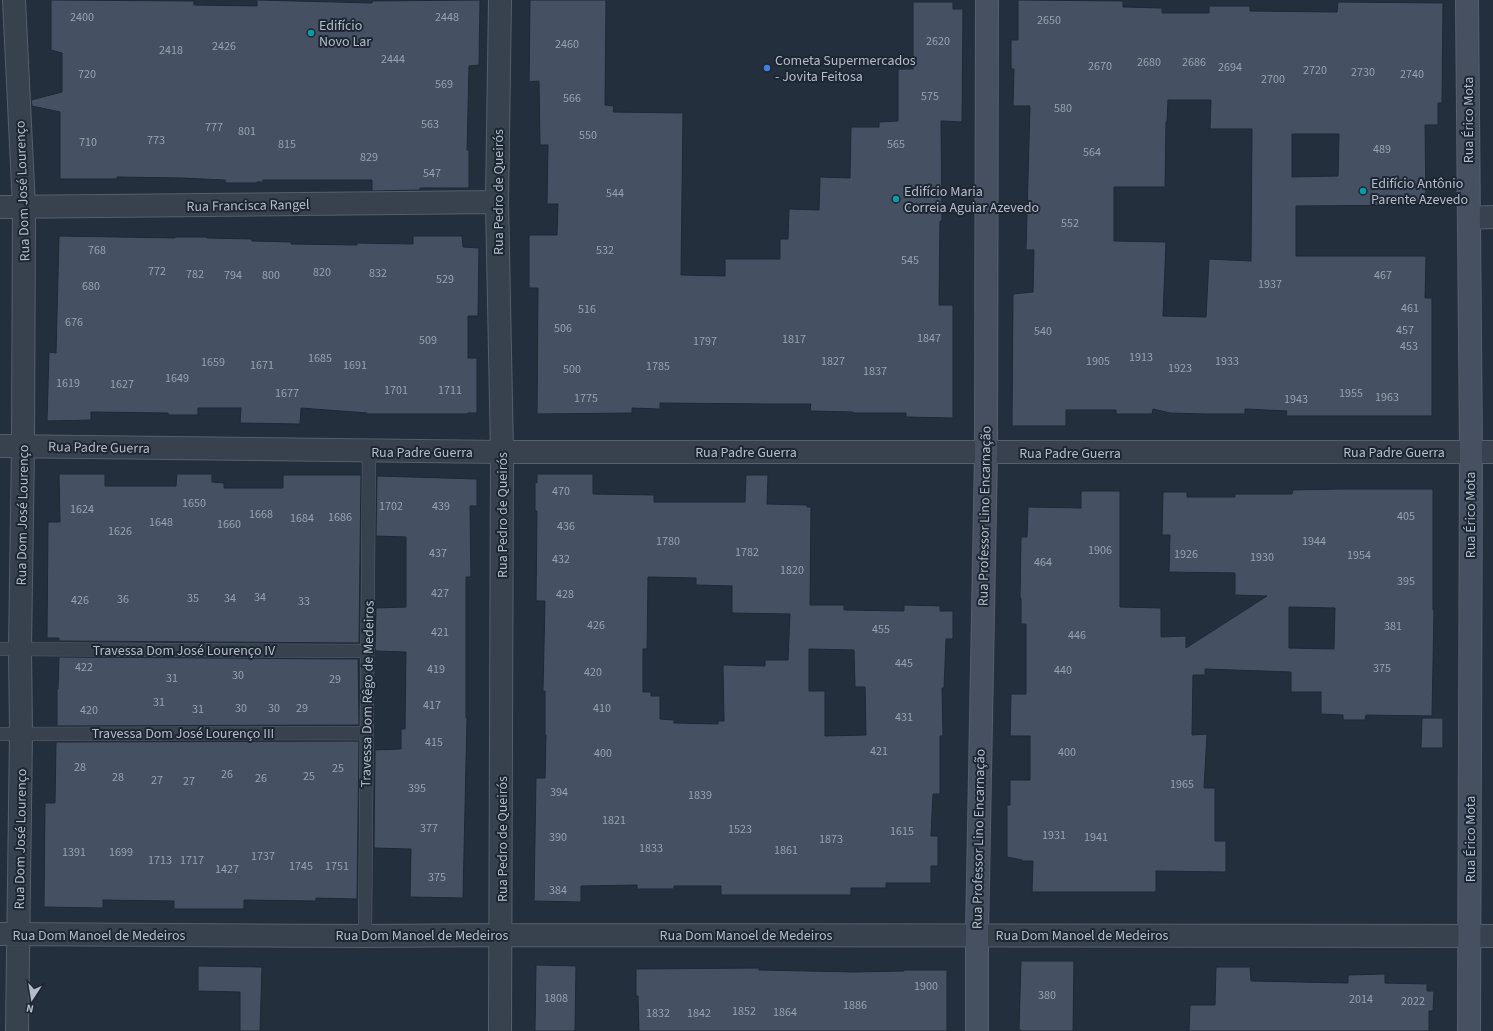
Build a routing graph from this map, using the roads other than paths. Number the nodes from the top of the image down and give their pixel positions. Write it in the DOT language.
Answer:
graph roads {
  1 [pos="14,0"];
  2 [pos="500,0"];
  3 [pos="987,0"];
  4 [pos="1467,0"];
  5 [pos="497,202"];
  6 [pos="0,207"];
  7 [pos="24,207"];
  8 [pos="1493,217"];
  9 [pos="1468,218"];
  10 [pos="0,446"];
  11 [pos="23,446"];
  12 [pos="370,451"];
  13 [pos="502,452"];
  14 [pos="1470,452"];
  15 [pos="1493,452"];
  16 [pos="986,453"];
  17 [pos="10,649"];
  18 [pos="368,651"];
  19 [pos="366,733"];
  20 [pos="11,734"];
  21 [pos="10,934"];
  22 [pos="501,935"];
  23 [pos="976,935"];
  24 [pos="365,936"];
  25 [pos="1469,936"];
  26 [pos="1493,936"];
  27 [pos="17,1031"];
  28 [pos="500,1031"];
  29 [pos="978,1031"];
  30 [pos="1469,1031"];
  1 -- 7 [label="street, Rua Dom José Lourenço"];
  2 -- 5 [label="street, Rua Pedro de Queirós"];
  3 -- 16 [label="street, Rua Professor Lino Encarnação"];
  4 -- 9 [label="street, Rua Érico Mota"];
  5 -- 7 [label="street, Rua Francisca Rangel"];
  5 -- 13 [label="street, Rua Pedro de Queirós"];
  6 -- 7 [label="street, Rua Francisca Rangel"];
  7 -- 11 [label="street, Rua Dom José Lourenço"];
  8 -- 9 [label="street"];
  9 -- 14 [label="street, Rua Érico Mota"];
  10 -- 11 [label="street, Rua Padre Guerra"];
  11 -- 12 [label="street, Rua Padre Guerra"];
  11 -- 17 [label="street, Rua Dom José Lourenço"];
  12 -- 13 [label="street, Rua Padre Guerra"];
  12 -- 18 [label="lane, Travessa Dom Rêgo de Medeiros"];
  13 -- 16 [label="street, Rua Padre Guerra"];
  13 -- 22 [label="street, Rua Pedro de Queirós"];
  14 -- 15 [label="street, Rua Padre Guerra"];
  14 -- 16 [label="street, Rua Padre Guerra"];
  14 -- 25 [label="street, Rua Érico Mota"];
  16 -- 23 [label="street, Rua Professor Lino Encarnação"];
  17 -- 18 [label="lane, Travessa Dom José Lourenço IV"];
  17 -- 20 [label="street, Rua Dom José Lourenço"];
  18 -- 19 [label="lane, Travessa Dom Rêgo de Medeiros"];
  19 -- 20 [label="lane, Travessa Dom José Lourenço III"];
  19 -- 24 [label="lane, Travessa Dom Rêgo de Medeiros"];
  20 -- 21 [label="street, Rua Dom José Lourenço"];
  21 -- 24 [label="street, Rua Dom Manoel de Medeiros"];
  21 -- 27 [label="street, Rua Dom José Lourenço"];
  22 -- 23 [label="street, Rua Dom Manoel de Medeiros"];
  22 -- 24 [label="street, Rua Dom Manoel de Medeiros"];
  22 -- 28 [label="street, Rua Pedro de Queirós"];
  23 -- 25 [label="street, Rua Dom Manoel de Medeiros"];
  23 -- 29 [label="street, Rua Professor Lino Encarnação"];
  25 -- 26 [label="street, Rua Dom Manoel de Medeiros"];
  25 -- 30 [label="street, Rua Érico Mota"];
}
